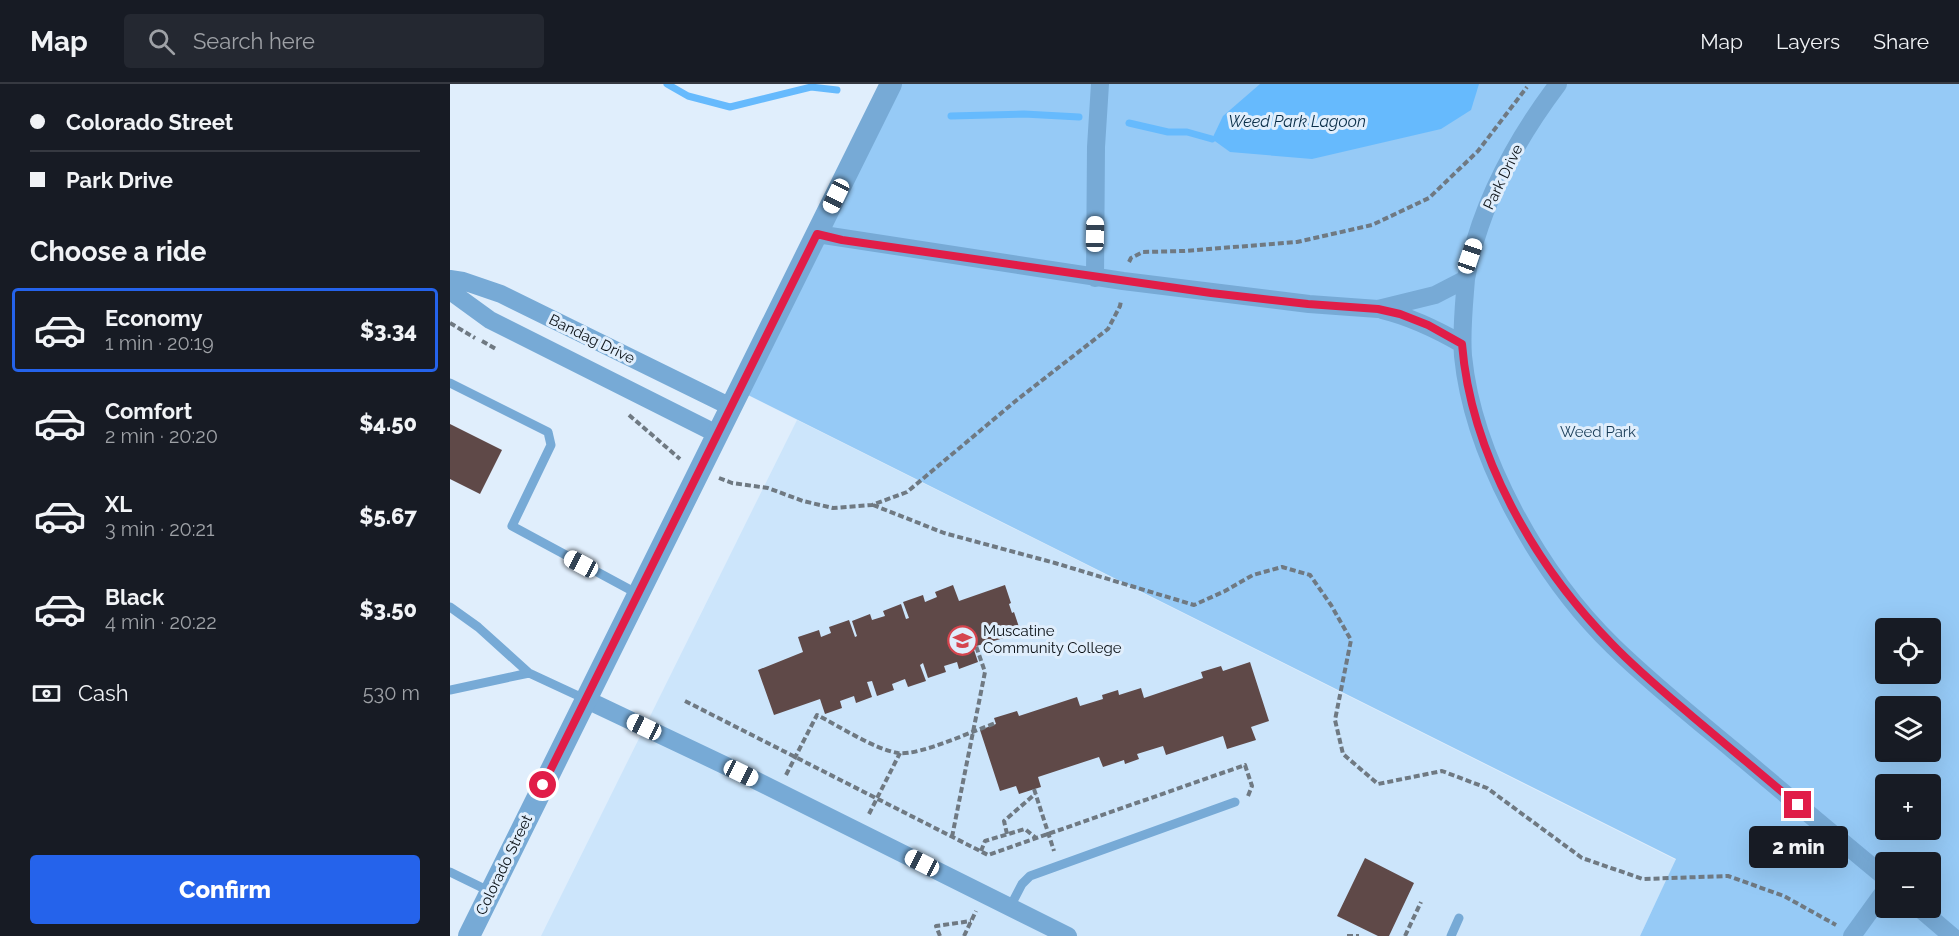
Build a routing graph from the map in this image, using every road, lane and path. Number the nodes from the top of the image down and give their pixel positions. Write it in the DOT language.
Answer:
graph roads {
  1 [pos="891,84"];
  2 [pos="1100,84"];
  3 [pos="1530,84"];
  4 [pos="1558,84"];
  5 [pos="817,234"];
  6 [pos="1095,278"];
  7 [pos="450,279"];
  8 [pos="1466,279"];
  9 [pos="1123,281"];
  10 [pos="450,291"];
  11 [pos="1378,309"];
  12 [pos="450,323"];
  13 [pos="1462,344"];
  14 [pos="497,349"];
  15 [pos="450,383"];
  16 [pos="731,407"];
  17 [pos="628,414"];
  18 [pos="717,434"];
  19 [pos="677,458"];
  20 [pos="732,483"];
  21 [pos="872,504"];
  22 [pos="638,594"];
  23 [pos="450,607"];
  24 [pos="976,646"];
  25 [pos="529,673"];
  26 [pos="450,690"];
  27 [pos="585,699"];
  28 [pos="686,701"];
  29 [pos="996,723"];
  30 [pos="973,731"];
  31 [pos="900,753"];
  32 [pos="795,757"];
  33 [pos="777,791"];
  34 [pos="877,798"];
  35 [pos="1235,802"];
  36 [pos="859,832"];
  37 [pos="1007,834"];
  38 [pos="1048,834"];
  39 [pos="952,837"];
  40 [pos="1036,838"];
  41 [pos="981,851"];
  42 [pos="1059,865"];
  43 [pos="1875,870"];
  44 [pos="450,872"];
  45 [pos="491,892"];
  46 [pos="984,894"];
  47 [pos="1421,902"];
  48 [pos="1875,904"];
  49 [pos="1010,907"];
  50 [pos="1460,918"];
  51 [pos="1931,918"];
  52 [pos="971,921"];
  53 [pos="1853,935"];
  54 [pos="469,936"];
  55 [pos="940,936"];
  56 [pos="964,936"];
  57 [pos="1068,936"];
  58 [pos="1347,936"];
  59 [pos="1359,936"];
  60 [pos="1405,936"];
  61 [pos="1451,936"];
  62 [pos="1952,936"];
  1 -- 5 [label="street, Colorado Street"];
  2 -- 6 [label="street"];
  3 -- 9 [label="path"];
  4 -- 8 [label="street, Park Drive"];
  5 -- 6 [label="street"];
  5 -- 16 [label="street, Colorado Street"];
  6 -- 9 [label="street"];
  7 -- 16 [label="street, Bandag Drive"];
  8 -- 11 [label="street"];
  8 -- 13 [label="street, Park Drive"];
  9 -- 11 [label="street"];
  9 -- 21 [label="path"];
  10 -- 18 [label="street, Bandag Drive"];
  11 -- 13 [label="street"];
  12 -- 14 [label="path"];
  13 -- 43 [label="street, Park Drive"];
  15 -- 22 [label="lane"];
  16 -- 18 [label="street, Colorado Street"];
  17 -- 19 [label="path"];
  18 -- 22 [label="street, Colorado Street"];
  20 -- 21 [label="path"];
  21 -- 53 [label="path"];
  22 -- 27 [label="street, Colorado Street"];
  23 -- 25 [label="lane"];
  24 -- 30 [label="path"];
  25 -- 26 [label="lane"];
  25 -- 27 [label="lane"];
  27 -- 33 [label="street"];
  27 -- 45 [label="street, Colorado Street"];
  28 -- 32 [label="path"];
  29 -- 30 [label="path"];
  30 -- 31 [label="path"];
  30 -- 39 [label="path"];
  31 -- 32 [label="path"];
  31 -- 34 [label="path"];
  32 -- 33 [label="path"];
  32 -- 34 [label="path"];
  33 -- 36 [label="street"];
  34 -- 36 [label="path"];
  34 -- 39 [label="path"];
  35 -- 38 [label="path"];
  35 -- 42 [label="lane"];
  36 -- 46 [label="street"];
  37 -- 38 [label="path"];
  37 -- 40 [label="path"];
  37 -- 41 [label="path"];
  38 -- 40 [label="path"];
  38 -- 42 [label="path"];
  39 -- 41 [label="path"];
  40 -- 41 [label="path"];
  42 -- 49 [label="lane"];
  44 -- 45 [label="lane"];
  45 -- 54 [label="street, Colorado Street"];
  46 -- 49 [label="street"];
  46 -- 52 [label="path"];
  47 -- 60 [label="path"];
  48 -- 53 [label="street"];
  49 -- 57 [label="street"];
  50 -- 61 [label="lane"];
  51 -- 62 [label="street"];
  52 -- 55 [label="path"];
  52 -- 56 [label="path"];
  58 -- 59 [label="path"];
}
